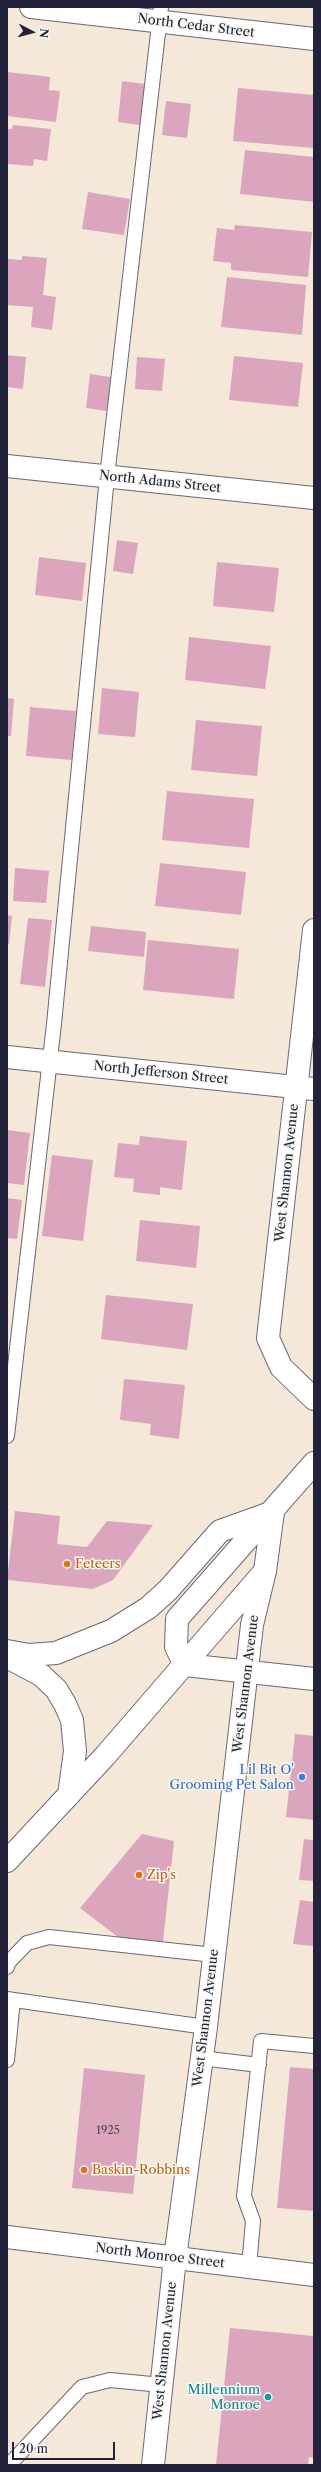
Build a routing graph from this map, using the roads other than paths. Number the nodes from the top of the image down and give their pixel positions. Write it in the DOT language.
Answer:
graph roads {
  1 [pos="30,7"];
  2 [pos="160,14"];
  3 [pos="314,39"];
  4 [pos="7,466"];
  5 [pos="107,477"];
  6 [pos="314,498"];
  7 [pos="314,930"];
  8 [pos="7,1057"];
  9 [pos="50,1061"];
  10 [pos="305,1088"];
  11 [pos="314,1399"];
  12 [pos="7,1436"];
  13 [pos="314,1463"];
  14 [pos="273,1512"];
  15 [pos="265,1571"];
  16 [pos="7,1651"];
  17 [pos="7,1657"];
  18 [pos="185,1665"];
  19 [pos="247,1672"];
  20 [pos="314,1679"];
  21 [pos="69,1795"];
  22 [pos="7,1861"];
  23 [pos="214,1955"];
  24 [pos="7,1967"];
  25 [pos="10,2000"];
  26 [pos="206,2027"];
  27 [pos="314,2046"];
  28 [pos="201,2058"];
  29 [pos="7,2060"];
  30 [pos="259,2065"];
  31 [pos="7,2238"];
  32 [pos="175,2258"];
  33 [pos="249,2267"];
  34 [pos="314,2275"];
  35 [pos="162,2385"];
  36 [pos="9,2465"];
  37 [pos="154,2465"];
  1 -- 2 [label="street, North Cedar Street"];
  2 -- 3 [label="street, North Cedar Street"];
  2 -- 5 [label="lane"];
  4 -- 5 [label="street, North Adams Street"];
  5 -- 6 [label="street, North Adams Street"];
  5 -- 9 [label="lane"];
  7 -- 10 [label="street, West Shannon Avenue"];
  8 -- 9 [label="street, North Jefferson Street"];
  9 -- 10 [label="street, North Jefferson Street"];
  9 -- 12 [label="lane"];
  10 -- 11 [label="street, West Shannon Avenue"];
  13 -- 14 [label="street"];
  14 -- 15 [label="street, West Shannon Avenue"];
  14 -- 16 [label="street"];
  14 -- 18 [label="street"];
  15 -- 18 [label="street"];
  15 -- 19 [label="street, West Shannon Avenue"];
  17 -- 21 [label="street"];
  18 -- 19 [label="street"];
  18 -- 21 [label="street"];
  19 -- 20 [label="street"];
  19 -- 23 [label="street, West Shannon Avenue"];
  21 -- 22 [label="street"];
  23 -- 24 [label="lane"];
  23 -- 26 [label="street, West Shannon Avenue"];
  25 -- 26 [label="lane"];
  25 -- 29 [label="lane"];
  26 -- 28 [label="street, West Shannon Avenue"];
  27 -- 30 [label="lane"];
  28 -- 30 [label="lane"];
  28 -- 32 [label="street, West Shannon Avenue"];
  30 -- 33 [label="lane"];
  31 -- 32 [label="street, North Monroe Street"];
  32 -- 33 [label="street, North Monroe Street"];
  32 -- 35 [label="street, West Shannon Avenue"];
  33 -- 34 [label="street, North Monroe Street"];
  35 -- 36 [label="lane"];
  35 -- 37 [label="street, West Shannon Avenue"];
}
